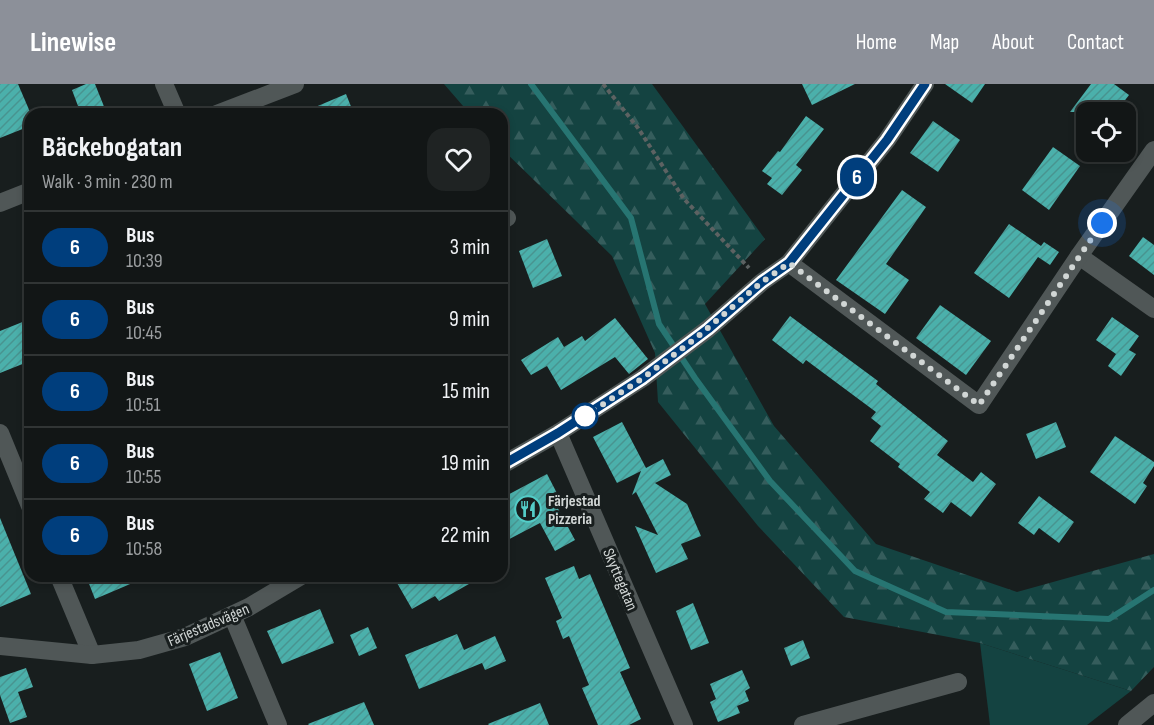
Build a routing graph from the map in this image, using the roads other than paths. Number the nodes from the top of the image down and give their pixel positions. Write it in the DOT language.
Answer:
graph roads {
  1 [pos="164,84"];
  2 [pos="295,84"];
  3 [pos="925,84"];
  4 [pos="174,108"];
  5 [pos="233,108"];
  6 [pos="1154,150"];
  7 [pos="24,193"];
  8 [pos="0,203"];
  9 [pos="1079,256"];
  10 [pos="789,263"];
  11 [pos="1154,309"];
  12 [pos="0,433"];
  13 [pos="558,433"];
  14 [pos="508,462"];
  15 [pos="24,491"];
  16 [pos="62,582"];
  17 [pos="291,582"];
  18 [pos="232,615"];
  19 [pos="0,646"];
  20 [pos="92,655"];
  21 [pos="958,681"];
  22 [pos="1154,703"];
  23 [pos="278,725"];
  24 [pos="684,725"];
  25 [pos="803,725"];
  26 [pos="1127,725"];
  1 -- 4 [label="street"];
  2 -- 5 [label="street"];
  3 -- 10 [label="street"];
  6 -- 9 [label="street"];
  7 -- 8 [label="street"];
  9 -- 10 [label="street"];
  9 -- 11 [label="street"];
  10 -- 13 [label="street"];
  12 -- 15 [label="street"];
  13 -- 14 [label="street"];
  13 -- 24 [label="street, Skyttegatan"];
  16 -- 20 [label="street"];
  17 -- 18 [label="street, Färjestadsvägen"];
  18 -- 20 [label="street, Färjestadsvägen"];
  18 -- 23 [label="street"];
  19 -- 20 [label="street, Färjestadsvägen"];
  21 -- 25 [label="street"];
  22 -- 26 [label="street"];
}
